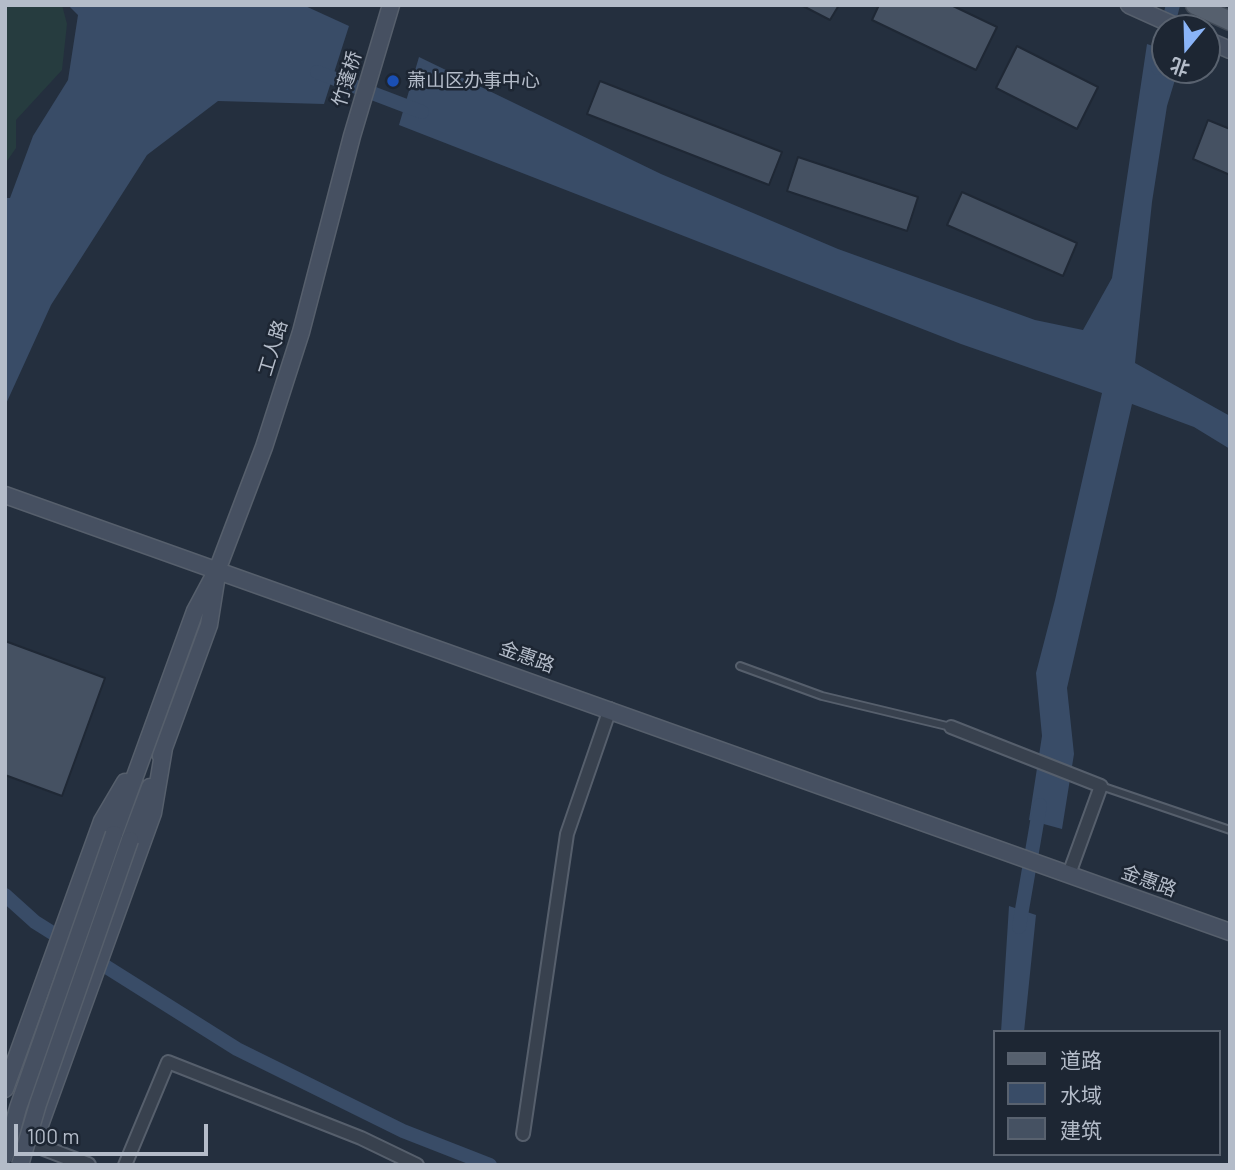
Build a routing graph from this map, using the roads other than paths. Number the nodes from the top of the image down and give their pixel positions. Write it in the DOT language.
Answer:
graph roads {
  1 [pos="1129,5"];
  2 [pos="1195,5"];
  3 [pos="388,6"];
  4 [pos="1151,15"];
  5 [pos="1230,21"];
  6 [pos="352,136"];
  7 [pos="5,495"];
  8 [pos="218,568"];
  9 [pos="740,666"];
  10 [pos="610,709"];
  11 [pos="951,727"];
  12 [pos="148,741"];
  13 [pos="164,748"];
  14 [pos="1101,786"];
  15 [pos="1230,830"];
  16 [pos="1062,872"];
  17 [pos="1230,932"];
  18 [pos="5,1089"];
  19 [pos="5,1133"];
  20 [pos="523,1134"];
  21 [pos="33,1143"];
  22 [pos="5,1156"];
  23 [pos="20,1165"];
  24 [pos="26,1165"];
  25 [pos="88,1165"];
  26 [pos="125,1165"];
  27 [pos="417,1165"];
  1 -- 4 [label="main road"];
  2 -- 5 [label="main road"];
  3 -- 6 [label="main road, 竹蓬桥"];
  6 -- 8 [label="main road, 工人路"];
  7 -- 8 [label="main road, 金惠路"];
  8 -- 10 [label="main road, 金惠路"];
  8 -- 12 [label="main road, 工人路"];
  8 -- 13 [label="main road, 工人路"];
  9 -- 11 [label="lane"];
  10 -- 16 [label="main road, 金惠路"];
  10 -- 20 [label="street"];
  11 -- 14 [label="street"];
  12 -- 18 [label="main road"];
  12 -- 22 [label="main road, 工人路, bridge"];
  13 -- 21 [label="main road"];
  13 -- 23 [label="main road, 工人路, bridge"];
  14 -- 15 [label="lane"];
  14 -- 16 [label="street"];
  16 -- 17 [label="main road, 金惠路"];
  19 -- 21 [label="street"];
  21 -- 24 [label="main road"];
  21 -- 25 [label="street"];
  26 -- 27 [label="street"];
}
